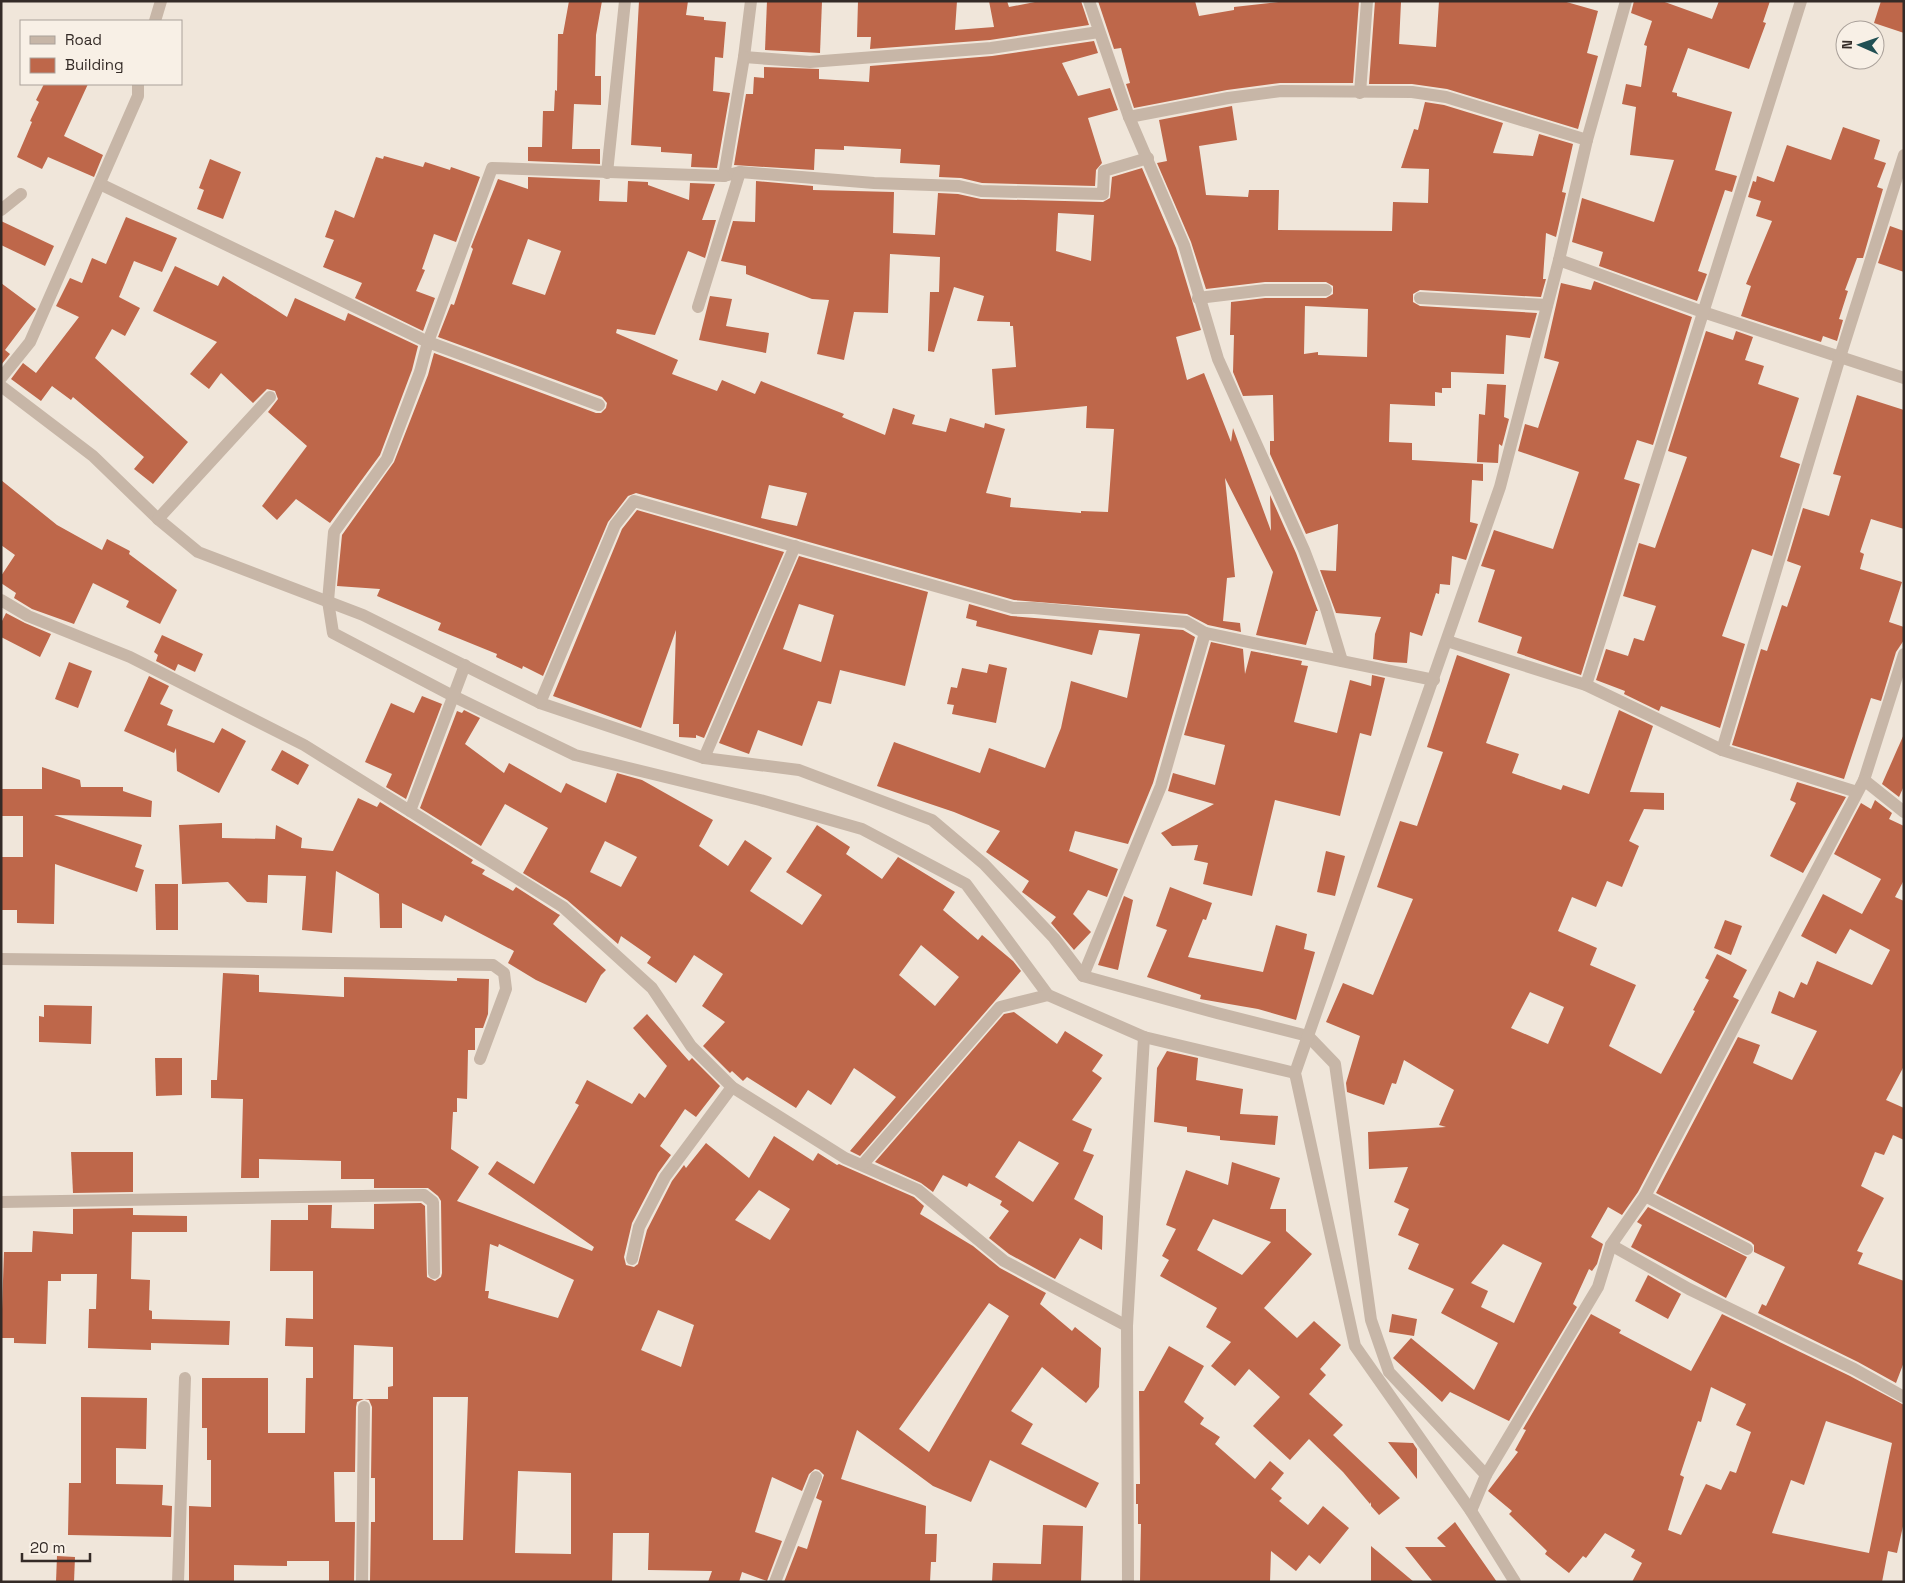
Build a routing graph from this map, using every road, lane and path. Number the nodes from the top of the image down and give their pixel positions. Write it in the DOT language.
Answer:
graph roads {
  1 [pos="161,1"];
  2 [pos="625,1"];
  3 [pos="751,1"];
  4 [pos="1089,1"];
  5 [pos="1367,1"];
  6 [pos="1626,1"];
  7 [pos="1801,1"];
  8 [pos="155,20"];
  9 [pos="1099,32"];
  10 [pos="744,57"];
  11 [pos="138,85"];
  12 [pos="1360,93"];
  13 [pos="1129,117"];
  14 [pos="1586,140"];
  15 [pos="1904,154"];
  16 [pos="1148,158"];
  17 [pos="740,172"];
  18 [pos="607,173"];
  19 [pos="724,176"];
  20 [pos="100,184"];
  21 [pos="22,194"];
  22 [pos="1,210"];
  23 [pos="1559,260"];
  24 [pos="1326,290"];
  25 [pos="1198,298"];
  26 [pos="1420,298"];
  27 [pos="1547,305"];
  28 [pos="698,307"];
  29 [pos="1702,312"];
  30 [pos="428,342"];
  31 [pos="1840,357"];
  32 [pos="1,378"];
  33 [pos="1904,378"];
  34 [pos="1,386"];
  35 [pos="270,397"];
  36 [pos="599,405"];
  37 [pos="158,519"];
  38 [pos="795,546"];
  39 [pos="1,600"];
  40 [pos="328,601"];
  41 [pos="1205,633"];
  42 [pos="1447,641"];
  43 [pos="1904,654"];
  44 [pos="1342,662"];
  45 [pos="465,665"];
  46 [pos="1434,680"];
  47 [pos="1586,685"];
  48 [pos="453,696"];
  49 [pos="540,703"];
  50 [pos="1722,750"];
  51 [pos="704,758"];
  52 [pos="1864,780"];
  53 [pos="1857,792"];
  54 [pos="410,811"];
  55 [pos="1904,812"];
  56 [pos="1,959"];
  57 [pos="1083,976"];
  58 [pos="1048,995"];
  59 [pos="1308,1036"];
  60 [pos="1144,1037"];
  61 [pos="480,1059"];
  62 [pos="1295,1073"];
  63 [pos="732,1088"];
  64 [pos="863,1164"];
  65 [pos="1644,1196"];
  66 [pos="1,1202"];
  67 [pos="1611,1245"];
  68 [pos="1747,1249"];
  69 [pos="632,1259"];
  70 [pos="434,1273"];
  71 [pos="1128,1326"];
  72 [pos="185,1378"];
  73 [pos="1904,1397"];
  74 [pos="364,1407"];
  75 [pos="1486,1476"];
  76 [pos="816,1477"];
  77 [pos="1470,1511"];
  78 [pos="178,1582"];
  79 [pos="362,1582"];
  80 [pos="775,1582"];
  81 [pos="1128,1582"];
  82 [pos="1515,1582"];
  1 -- 8 [label="street"];
  2 -- 18 [label="street"];
  3 -- 10 [label="street"];
  4 -- 9 [label="street"];
  5 -- 12 [label="street"];
  6 -- 14 [label="street"];
  7 -- 29 [label="street"];
  9 -- 10 [label="street"];
  9 -- 13 [label="street"];
  10 -- 19 [label="street"];
  11 -- 20 [label="street"];
  12 -- 13 [label="street"];
  12 -- 14 [label="street"];
  13 -- 16 [label="street"];
  14 -- 23 [label="street"];
  15 -- 31 [label="street"];
  16 -- 17 [label="street"];
  16 -- 25 [label="street"];
  17 -- 19 [label="street"];
  17 -- 28 [label="street"];
  18 -- 19 [label="street"];
  18 -- 30 [label="street"];
  20 -- 30 [label="street"];
  20 -- 32 [label="street"];
  21 -- 22 [label="street"];
  23 -- 27 [label="street"];
  23 -- 29 [label="street"];
  24 -- 25 [label="street"];
  25 -- 44 [label="street"];
  26 -- 27 [label="street"];
  27 -- 42 [label="street"];
  29 -- 31 [label="street"];
  29 -- 47 [label="street"];
  30 -- 36 [label="street"];
  30 -- 40 [label="street"];
  31 -- 33 [label="street"];
  31 -- 50 [label="street"];
  34 -- 37 [label="street"];
  35 -- 37 [label="street"];
  37 -- 40 [label="street"];
  38 -- 41 [label="street"];
  38 -- 49 [label="street"];
  38 -- 51 [label="street"];
  39 -- 54 [label="street"];
  40 -- 45 [label="street"];
  40 -- 48 [label="street"];
  41 -- 44 [label="street"];
  41 -- 57 [label="street"];
  42 -- 46 [label="street"];
  42 -- 47 [label="street"];
  43 -- 52 [label="street"];
  44 -- 46 [label="street"];
  45 -- 48 [label="street"];
  45 -- 49 [label="street"];
  46 -- 59 [label="street"];
  47 -- 50 [label="street"];
  48 -- 54 [label="street"];
  48 -- 58 [label="street"];
  49 -- 51 [label="street"];
  50 -- 53 [label="street"];
  51 -- 57 [label="street"];
  52 -- 53 [label="street"];
  52 -- 55 [label="street"];
  53 -- 65 [label="street"];
  54 -- 63 [label="street"];
  56 -- 61 [label="street"];
  57 -- 59 [label="street"];
  58 -- 60 [label="street"];
  58 -- 64 [label="street"];
  59 -- 62 [label="street"];
  59 -- 75 [label="street"];
  60 -- 62 [label="street"];
  60 -- 71 [label="street"];
  62 -- 77 [label="street"];
  63 -- 64 [label="street"];
  63 -- 69 [label="street"];
  64 -- 71 [label="street"];
  65 -- 67 [label="street"];
  65 -- 68 [label="street"];
  66 -- 70 [label="street"];
  67 -- 73 [label="street"];
  67 -- 75 [label="street"];
  71 -- 81 [label="street"];
  72 -- 78 [label="street"];
  74 -- 79 [label="street"];
  75 -- 77 [label="street"];
  76 -- 80 [label="street"];
  77 -- 82 [label="street"];
}
